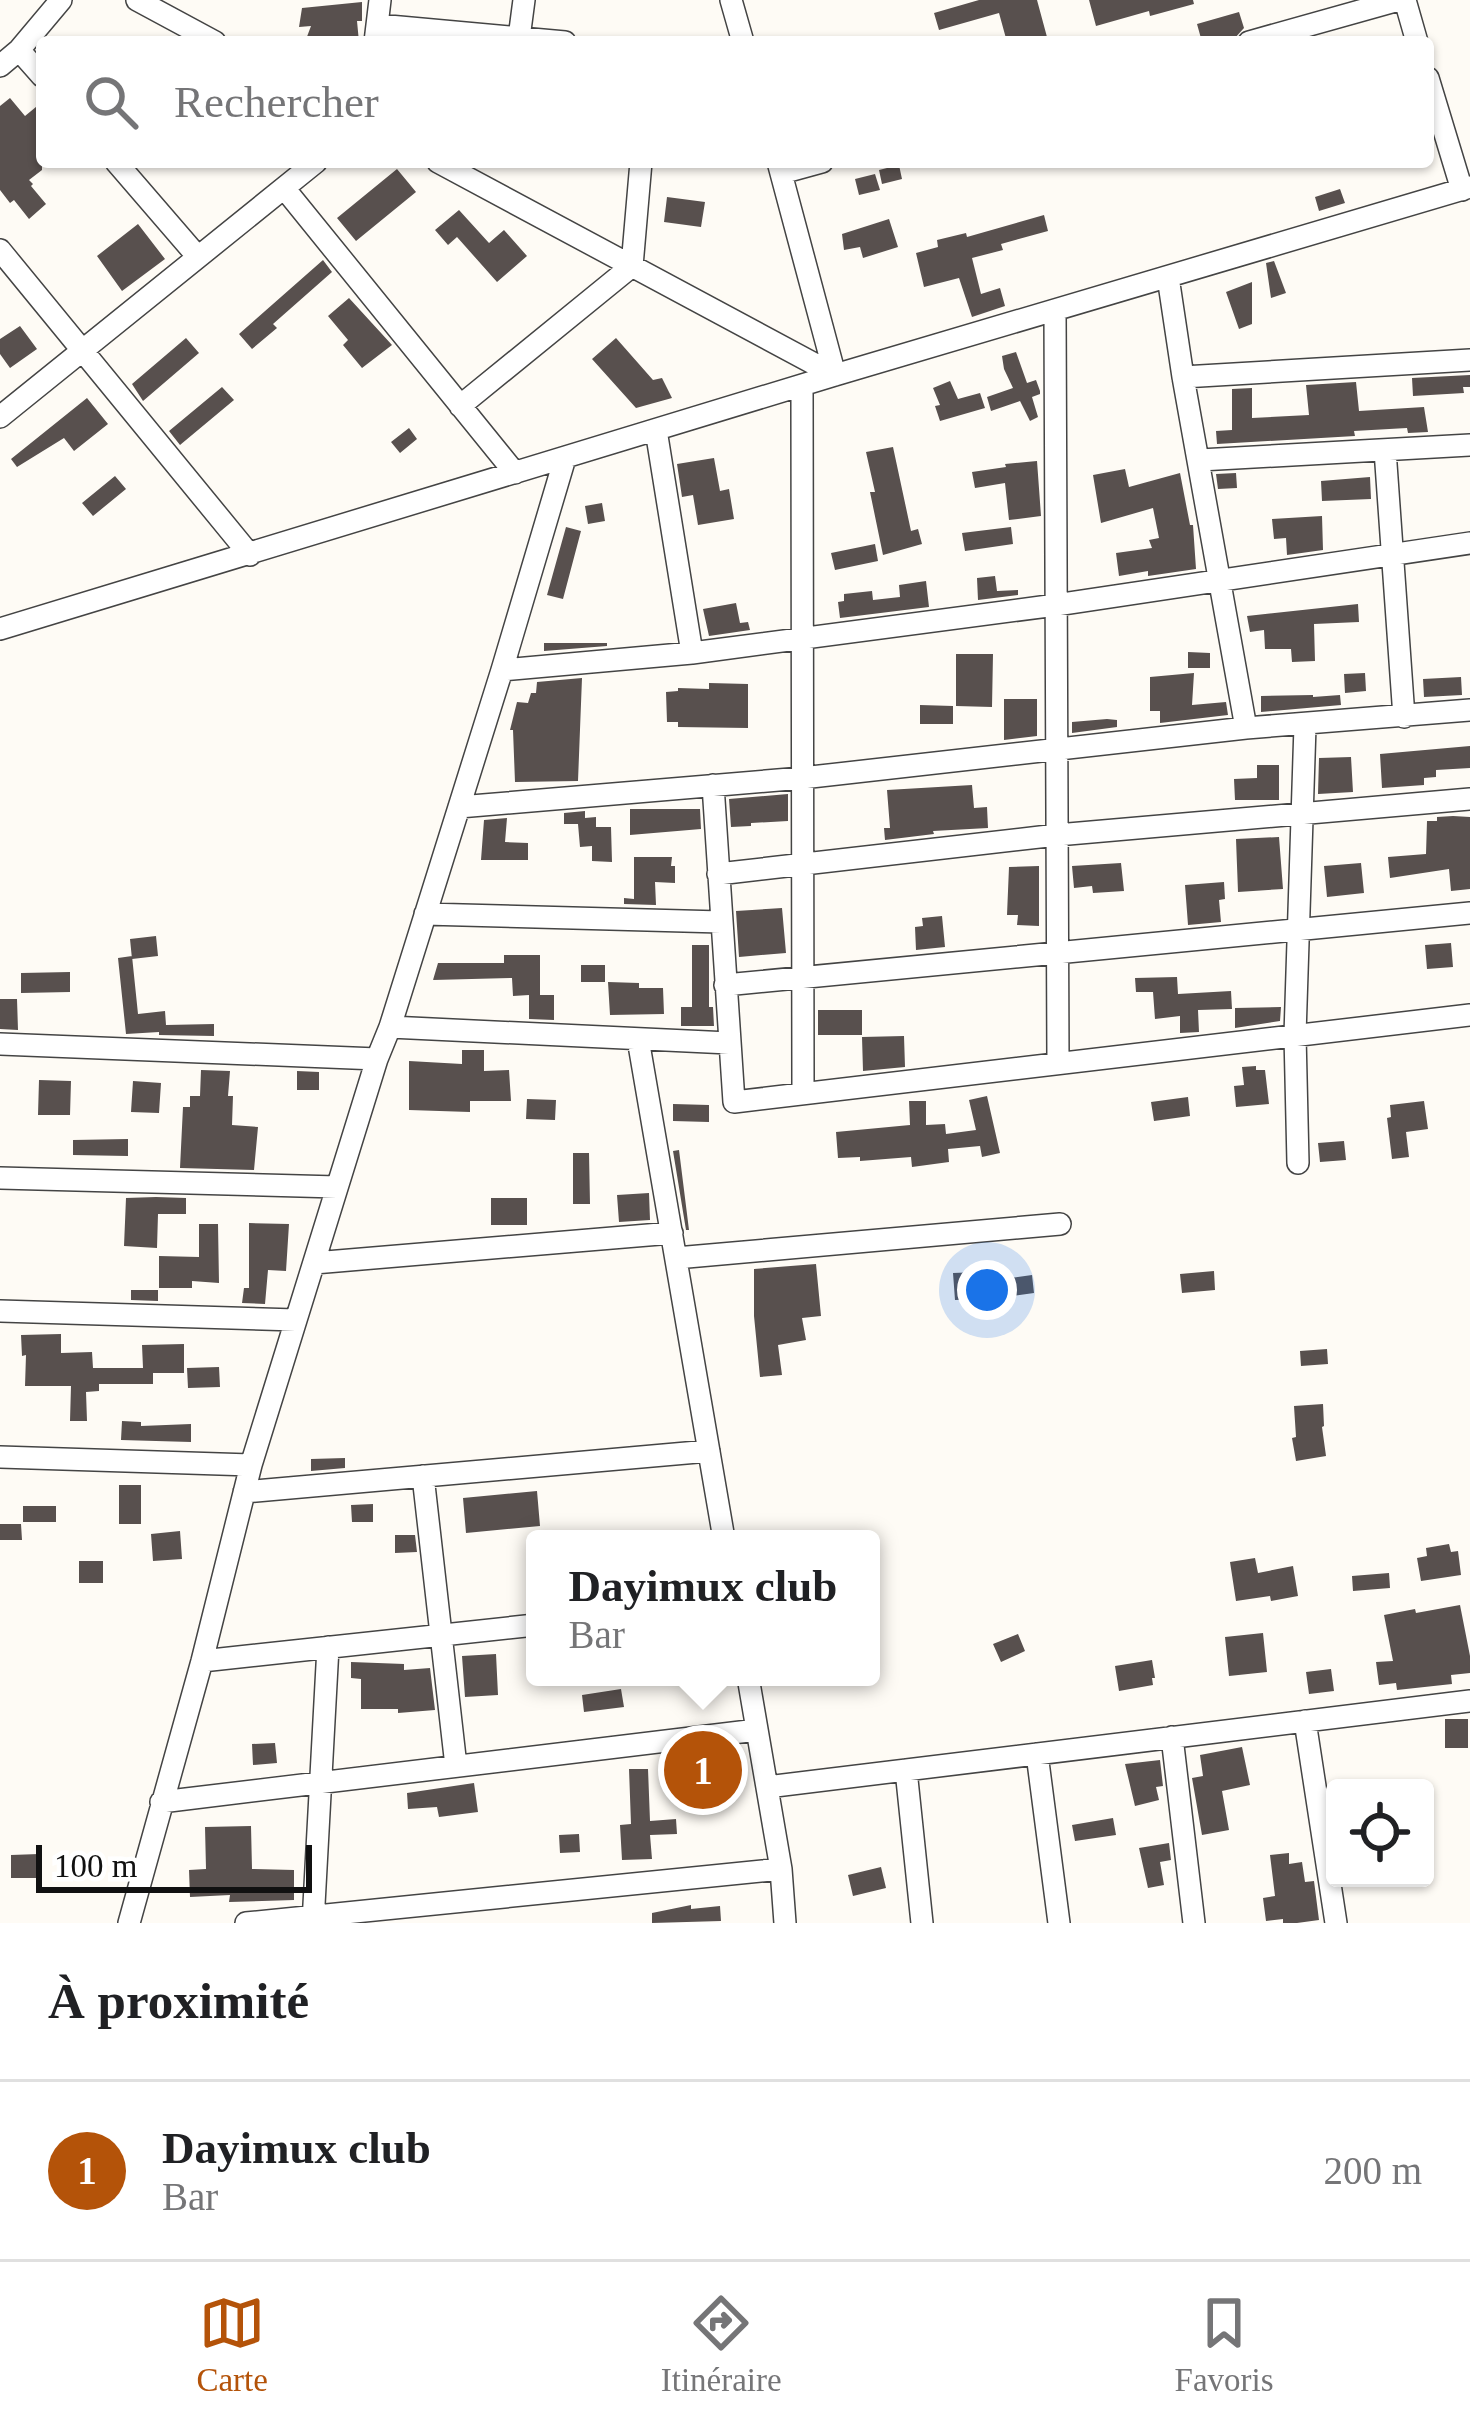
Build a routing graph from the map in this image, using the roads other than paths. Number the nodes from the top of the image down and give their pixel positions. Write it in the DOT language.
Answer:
graph roads {
  1 [pos="62,0"];
  2 [pos="137,0"];
  3 [pos="380,0"];
  4 [pos="524,0"];
  5 [pos="731,0"];
  6 [pos="1402,0"];
  7 [pos="376,33"];
  8 [pos="204,36"];
  9 [pos="462,36"];
  10 [pos="519,36"];
  11 [pos="741,36"];
  12 [pos="1271,36"];
  13 [pos="1415,36"];
  14 [pos="20,50"];
  15 [pos="0,66"];
  16 [pos="36,69"];
  17 [pos="1434,95"];
  18 [pos="121,168"];
  19 [pos="309,168"];
  20 [pos="449,168"];
  21 [pos="640,168"];
  22 [pos="780,168"];
  23 [pos="284,188"];
  24 [pos="1466,188"];
  25 [pos="0,250"];
  26 [pos="198,257"];
  27 [pos="632,266"];
  28 [pos="1168,277"];
  29 [pos="1055,311"];
  30 [pos="82,350"];
  31 [pos="1470,360"];
  32 [pos="835,375"];
  33 [pos="1184,377"];
  34 [pos="802,387"];
  35 [pos="460,406"];
  36 [pos="0,417"];
  37 [pos="656,430"];
  38 [pos="1470,445"];
  39 [pos="1385,449"];
  40 [pos="565,458"];
  41 [pos="1199,460"];
  42 [pos="514,473"];
  43 [pos="1470,543"];
  44 [pos="1392,554"];
  45 [pos="250,555"];
  46 [pos="1221,579"];
  47 [pos="1056,605"];
  48 [pos="0,628"];
  49 [pos="801,638"];
  50 [pos="692,653"];
  51 [pos="502,670"];
  52 [pos="1470,710"];
  53 [pos="1404,717"];
  54 [pos="1305,726"];
  55 [pos="1246,728"];
  56 [pos="1057,750"];
  57 [pos="802,778"];
  58 [pos="713,785"];
  59 [pos="1470,799"];
  60 [pos="459,806"];
  61 [pos="1301,814"];
  62 [pos="1057,835"];
  63 [pos="802,864"];
  64 [pos="718,874"];
  65 [pos="1470,913"];
  66 [pos="425,914"];
  67 [pos="722,922"];
  68 [pos="1297,930"];
  69 [pos="1059,952"];
  70 [pos="802,978"];
  71 [pos="725,985"];
  72 [pos="1470,1015"];
  73 [pos="390,1027"];
  74 [pos="1295,1035"];
  75 [pos="638,1039"];
  76 [pos="729,1043"];
  77 [pos="0,1044"];
  78 [pos="377,1058"];
  79 [pos="1058,1063"];
  80 [pos="803,1093"];
  81 [pos="1298,1163"];
  82 [pos="0,1178"];
  83 [pos="337,1187"];
  84 [pos="1060,1224"];
  85 [pos="672,1233"];
  86 [pos="676,1258"];
  87 [pos="314,1263"];
  88 [pos="0,1311"];
  89 [pos="296,1320"];
  90 [pos="709,1450"];
  91 [pos="0,1457"];
  92 [pos="251,1466"];
  93 [pos="423,1476"];
  94 [pos="244,1492"];
  95 [pos="722,1530"];
  96 [pos="526,1626"];
  97 [pos="441,1635"];
  98 [pos="328,1647"];
  99 [pos="202,1660"];
  100 [pos="750,1686"];
  101 [pos="1470,1701"];
  102 [pos="1305,1721"];
  103 [pos="757,1730"];
  104 [pos="1172,1737"];
  105 [pos="1037,1754"];
  106 [pos="456,1766"];
  107 [pos="906,1770"];
  108 [pos="321,1782"];
  109 [pos="767,1786"];
  110 [pos="161,1802"];
  111 [pos="781,1869"];
  112 [pos="314,1920"];
  113 [pos="129,1923"];
  114 [pos="246,1923"];
  115 [pos="785,1923"];
  116 [pos="922,1923"];
  117 [pos="1059,1923"];
  118 [pos="1194,1923"];
  119 [pos="1336,1923"];
  1 -- 14 [label="street"];
  2 -- 8 [label="street"];
  3 -- 7 [label="street"];
  4 -- 10 [label="street"];
  5 -- 11 [label="street"];
  6 -- 12 [label="street"];
  6 -- 13 [label="street"];
  7 -- 9 [label="street"];
  14 -- 15 [label="street"];
  14 -- 16 [label="street"];
  17 -- 24 [label="street"];
  18 -- 26 [label="street"];
  19 -- 23 [label="street"];
  20 -- 27 [label="street"];
  21 -- 27 [label="street"];
  22 -- 32 [label="street"];
  23 -- 26 [label="street"];
  23 -- 35 [label="street"];
  24 -- 28 [label="street"];
  25 -- 30 [label="street"];
  26 -- 30 [label="street"];
  27 -- 32 [label="street"];
  27 -- 35 [label="street"];
  28 -- 29 [label="street"];
  28 -- 33 [label="street"];
  29 -- 32 [label="street"];
  29 -- 47 [label="street"];
  30 -- 36 [label="street"];
  30 -- 45 [label="street"];
  31 -- 33 [label="street"];
  32 -- 34 [label="street"];
  33 -- 41 [label="street"];
  34 -- 37 [label="street"];
  34 -- 49 [label="street"];
  35 -- 42 [label="street"];
  37 -- 40 [label="street"];
  37 -- 50 [label="street"];
  38 -- 39 [label="street"];
  39 -- 41 [label="street"];
  39 -- 44 [label="street"];
  40 -- 42 [label="street"];
  40 -- 51 [label="street"];
  41 -- 46 [label="street"];
  42 -- 45 [label="street"];
  43 -- 44 [label="street"];
  44 -- 46 [label="street"];
  44 -- 53 [label="street"];
  45 -- 48 [label="street"];
  46 -- 47 [label="street"];
  46 -- 55 [label="street"];
  47 -- 49 [label="street"];
  47 -- 56 [label="street"];
  49 -- 50 [label="street"];
  49 -- 57 [label="street"];
  50 -- 51 [label="street"];
  51 -- 60 [label="street"];
  52 -- 53 [label="street"];
  53 -- 54 [label="street"];
  54 -- 55 [label="street"];
  54 -- 61 [label="street"];
  55 -- 56 [label="street"];
  56 -- 57 [label="street"];
  56 -- 62 [label="street"];
  57 -- 58 [label="street"];
  57 -- 63 [label="street"];
  58 -- 60 [label="street"];
  58 -- 64 [label="street"];
  59 -- 61 [label="street"];
  60 -- 66 [label="street"];
  61 -- 62 [label="street"];
  61 -- 68 [label="street"];
  62 -- 63 [label="street"];
  62 -- 69 [label="street"];
  63 -- 64 [label="street"];
  63 -- 70 [label="street"];
  64 -- 67 [label="street"];
  65 -- 68 [label="street"];
  66 -- 67 [label="street"];
  66 -- 73 [label="street"];
  67 -- 71 [label="street"];
  68 -- 69 [label="street"];
  68 -- 74 [label="street"];
  69 -- 70 [label="street"];
  69 -- 79 [label="street"];
  70 -- 71 [label="street"];
  70 -- 80 [label="street"];
  71 -- 76 [label="street"];
  72 -- 74 [label="street"];
  73 -- 75 [label="street"];
  73 -- 78 [label="street"];
  74 -- 79 [label="street"];
  74 -- 81 [label="street"];
  75 -- 76 [label="street"];
  75 -- 85 [label="street"];
  76 -- 80 [label="street"];
  77 -- 78 [label="street"];
  78 -- 83 [label="street"];
  79 -- 80 [label="street"];
  82 -- 83 [label="street"];
  83 -- 87 [label="street"];
  84 -- 86 [label="street"];
  85 -- 86 [label="street"];
  85 -- 87 [label="street"];
  86 -- 90 [label="street"];
  87 -- 89 [label="street"];
  88 -- 89 [label="street"];
  89 -- 92 [label="street"];
  90 -- 93 [label="street"];
  90 -- 95 [label="street"];
  91 -- 92 [label="street"];
  92 -- 94 [label="street"];
  93 -- 94 [label="street"];
  93 -- 97 [label="street"];
  94 -- 99 [label="street"];
  96 -- 97 [label="street"];
  97 -- 98 [label="street"];
  97 -- 106 [label="street"];
  98 -- 99 [label="street"];
  98 -- 108 [label="street"];
  99 -- 110 [label="street"];
  100 -- 103 [label="street"];
  101 -- 102 [label="street"];
  102 -- 104 [label="street"];
  102 -- 119 [label="street"];
  103 -- 106 [label="street"];
  103 -- 109 [label="street"];
  104 -- 105 [label="street"];
  104 -- 118 [label="street"];
  105 -- 107 [label="street"];
  105 -- 117 [label="street"];
  106 -- 108 [label="street"];
  107 -- 109 [label="street"];
  107 -- 116 [label="street"];
  108 -- 110 [label="street"];
  108 -- 112 [label="street"];
  109 -- 111 [label="street"];
  110 -- 113 [label="street"];
  111 -- 112 [label="street"];
  111 -- 115 [label="street"];
  112 -- 114 [label="street"];
}
